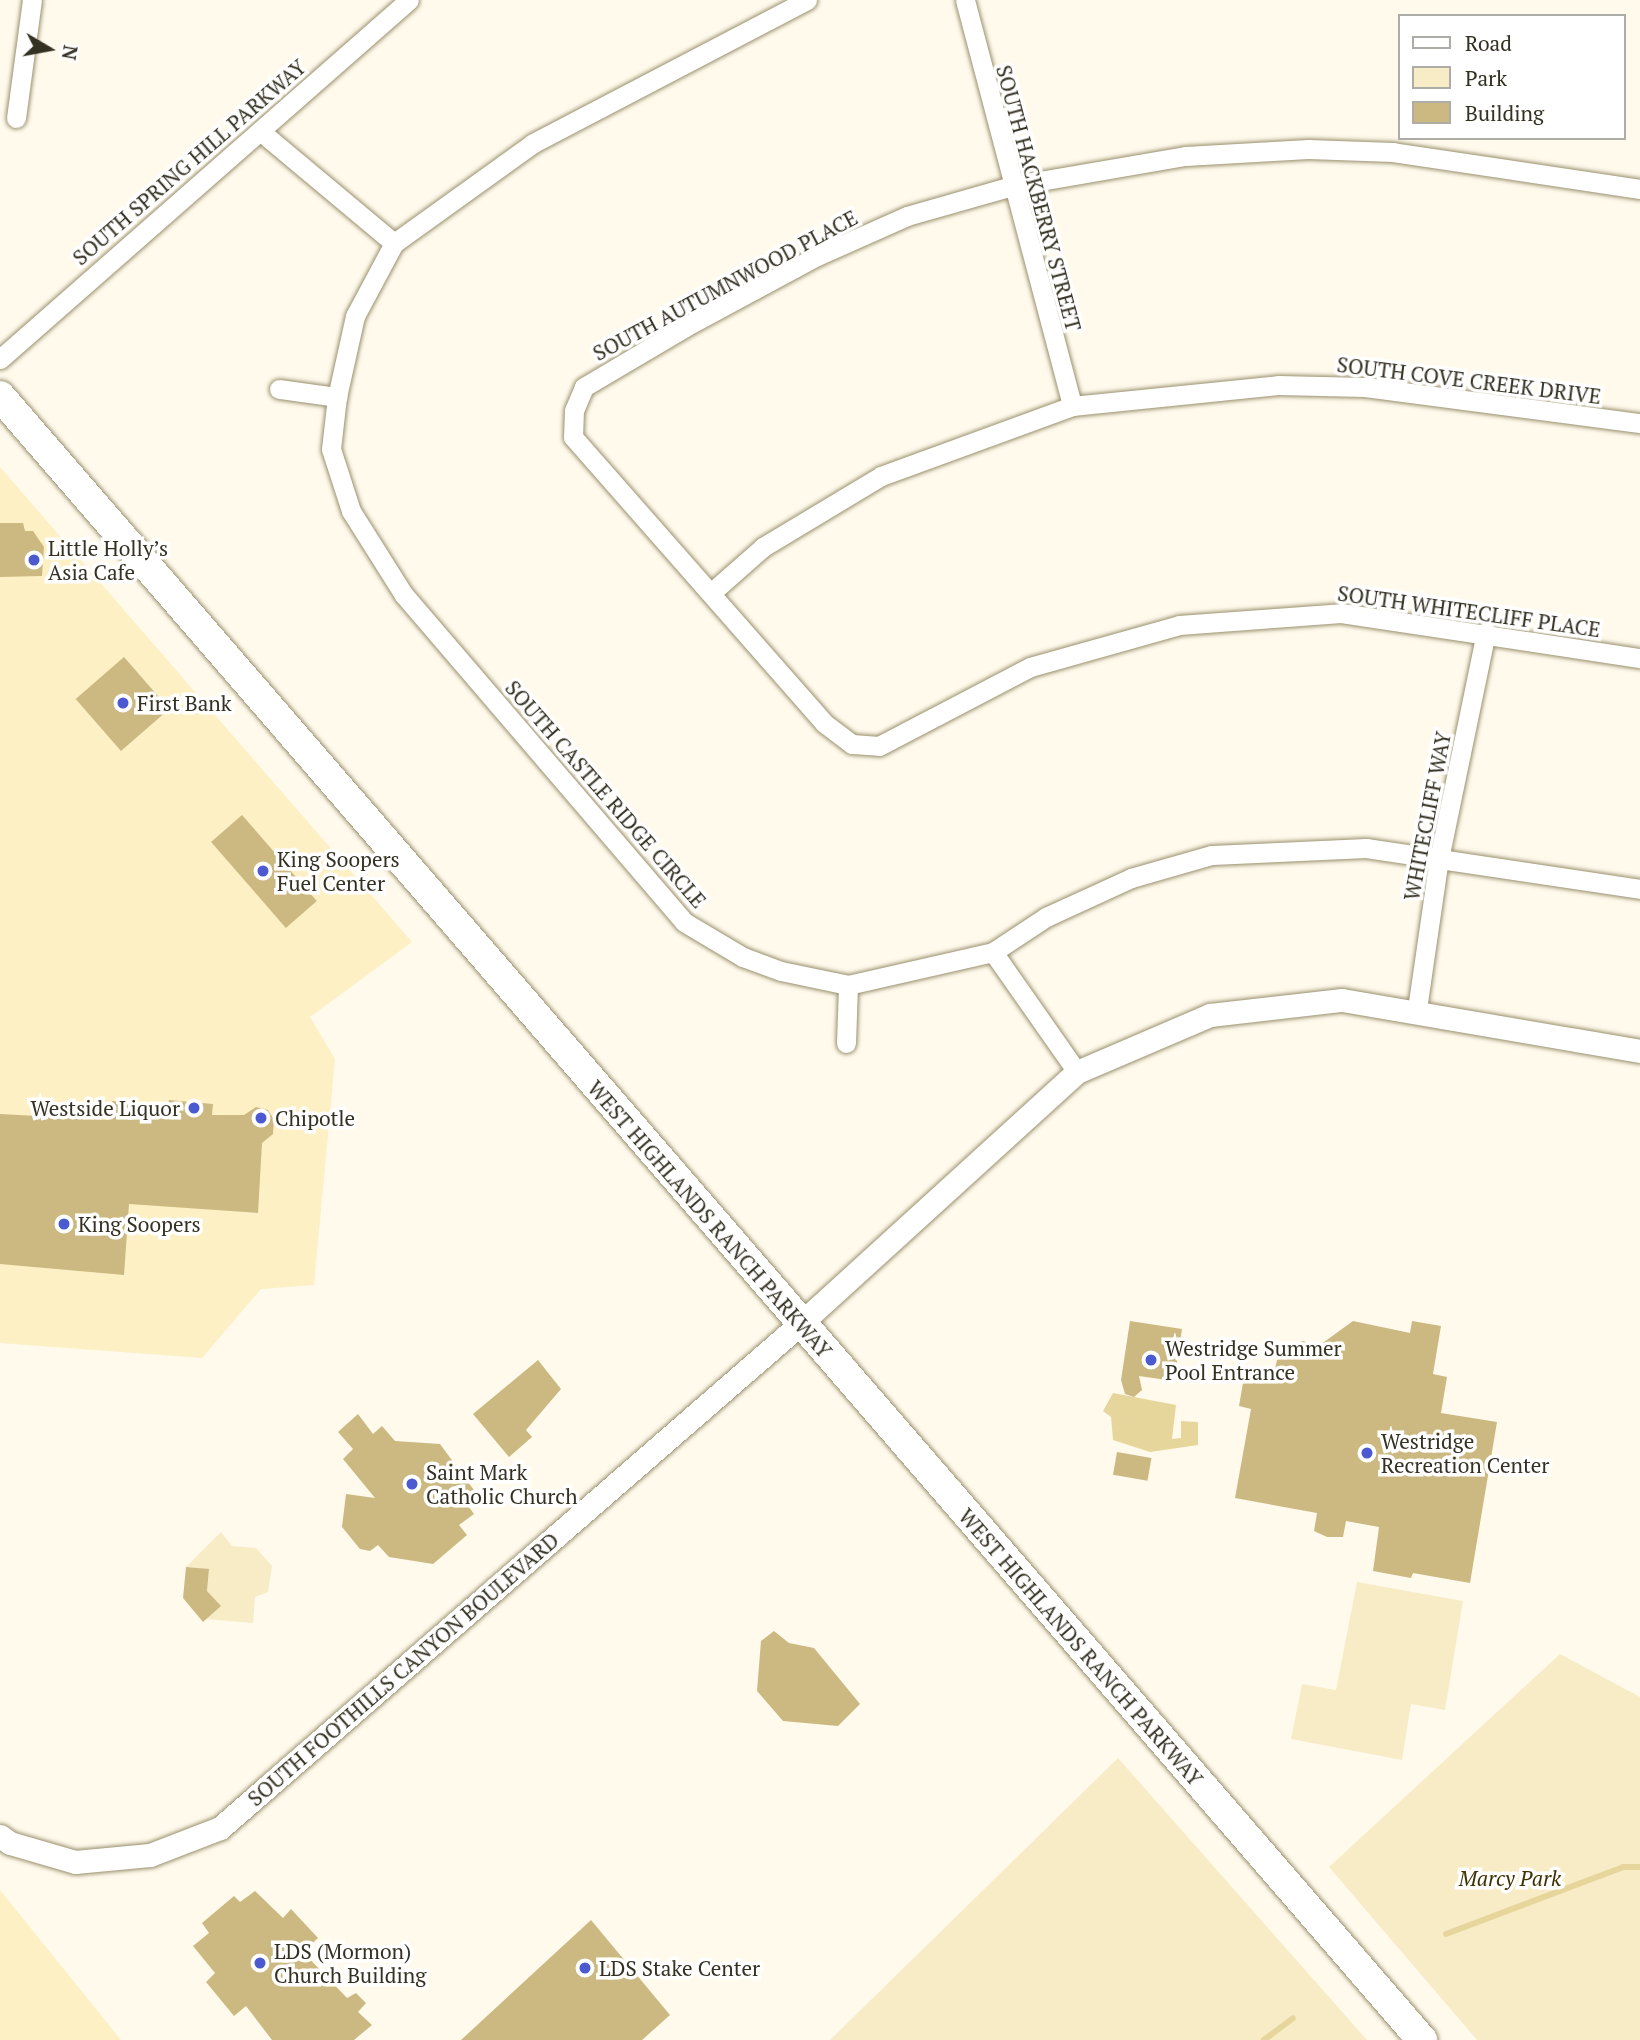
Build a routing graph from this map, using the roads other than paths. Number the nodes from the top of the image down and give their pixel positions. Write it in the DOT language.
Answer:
graph roads {
  1 [pos="32,0"];
  2 [pos="409,0"];
  3 [pos="807,0"];
  4 [pos="965,0"];
  5 [pos="16,118"];
  6 [pos="260,131"];
  7 [pos="1012,186"];
  8 [pos="1640,189"];
  9 [pos="394,243"];
  10 [pos="0,359"];
  11 [pos="279,389"];
  12 [pos="0,396"];
  13 [pos="337,397"];
  14 [pos="1072,406"];
  15 [pos="1640,423"];
  16 [pos="712,592"];
  17 [pos="1486,632"];
  18 [pos="1640,658"];
  19 [pos="1439,859"];
  20 [pos="1640,890"];
  21 [pos="993,952"];
  22 [pos="848,985"];
  23 [pos="1417,1009"];
  24 [pos="846,1043"];
  25 [pos="1640,1051"];
  26 [pos="1077,1072"];
  27 [pos="800,1324"];
  28 [pos="0,1836"];
  29 [pos="1422,2040"];
  1 -- 5 [label="street"];
  2 -- 6 [label="street, SOUTH SPRING HILL PARKWAY"];
  3 -- 9 [label="street, SOUTH CASTLE RIDGE CIRCLE"];
  4 -- 7 [label="street, SOUTH HACKBERRY STREET"];
  6 -- 9 [label="street"];
  6 -- 10 [label="street, SOUTH SPRING HILL PARKWAY"];
  7 -- 8 [label="street, SOUTH AUTUMNWOOD PLACE"];
  7 -- 14 [label="street, SOUTH HACKBERRY STREET"];
  7 -- 16 [label="street, SOUTH AUTUMNWOOD PLACE"];
  9 -- 13 [label="street, SOUTH CASTLE RIDGE CIRCLE"];
  11 -- 13 [label="street"];
  12 -- 27 [label="main road, WEST HIGHLANDS RANCH PARKWAY"];
  13 -- 22 [label="street, SOUTH CASTLE RIDGE CIRCLE"];
  14 -- 15 [label="street, SOUTH COVE CREEK DRIVE"];
  14 -- 16 [label="street, SOUTH COVE CREEK DRIVE"];
  16 -- 17 [label="street, SOUTH WHITECLIFF PLACE"];
  17 -- 18 [label="street, SOUTH WHITECLIFF PLACE"];
  17 -- 19 [label="street, WHITECLIFF WAY"];
  19 -- 20 [label="street, SOUTH CASTLE RIDGE CIRCLE"];
  19 -- 21 [label="street, SOUTH CASTLE RIDGE CIRCLE"];
  19 -- 23 [label="street, WHITECLIFF WAY"];
  21 -- 22 [label="street, SOUTH CASTLE RIDGE CIRCLE"];
  21 -- 26 [label="street"];
  22 -- 24 [label="street"];
  23 -- 25 [label="street, SOUTH FOOTHILLS CANYON BOULEVARD"];
  23 -- 26 [label="street, SOUTH FOOTHILLS CANYON BOULEVARD"];
  26 -- 27 [label="street, SOUTH FOOTHILLS CANYON BOULEVARD"];
  27 -- 28 [label="street, SOUTH FOOTHILLS CANYON BOULEVARD"];
  27 -- 29 [label="main road, WEST HIGHLANDS RANCH PARKWAY"];
}
